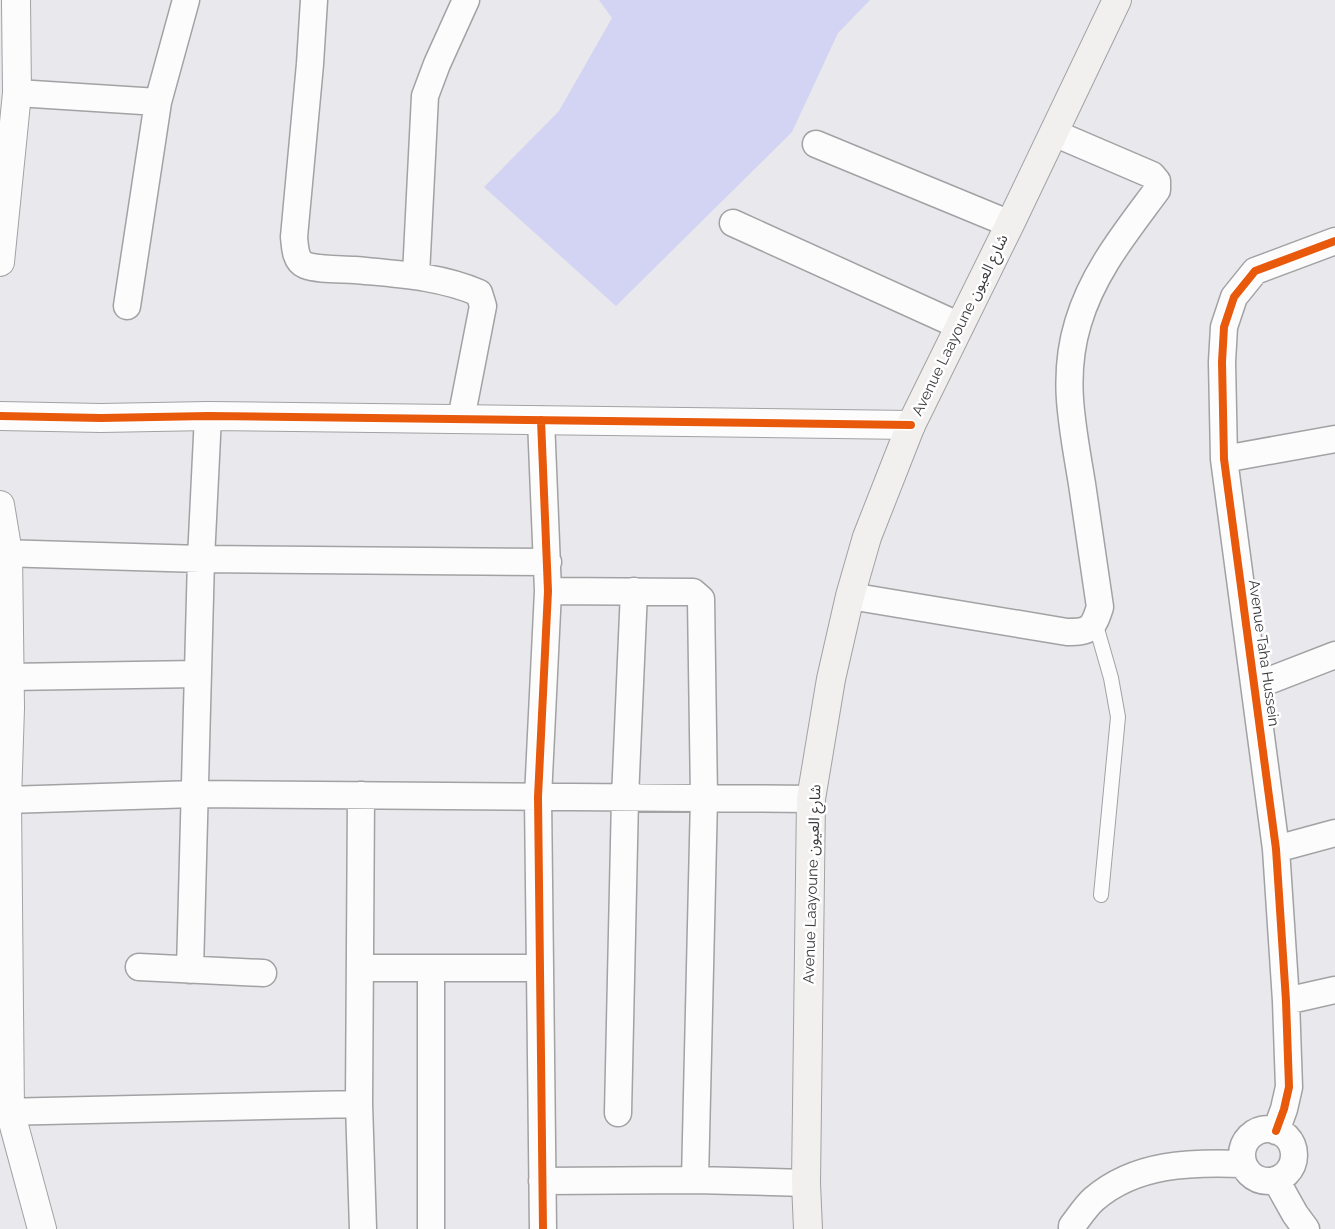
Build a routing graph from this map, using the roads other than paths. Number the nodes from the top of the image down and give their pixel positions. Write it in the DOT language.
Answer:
graph roads {
  1 [pos="16,0"];
  2 [pos="186,0"];
  3 [pos="314,0"];
  4 [pos="466,0"];
  5 [pos="1117,0"];
  6 [pos="8,28"];
  7 [pos="17,93"];
  8 [pos="158,102"];
  9 [pos="1054,133"];
  10 [pos="816,144"];
  11 [pos="733,223"];
  12 [pos="1010,224"];
  13 [pos="1335,241"];
  14 [pos="0,262"];
  15 [pos="416,275"];
  16 [pos="127,306"];
  17 [pos="960,326"];
  18 [pos="0,416"];
  19 [pos="208,416"];
  20 [pos="461,419"];
  21 [pos="540,420"];
  22 [pos="911,425"];
  23 [pos="1335,439"];
  24 [pos="1224,459"];
  25 [pos="0,504"];
  26 [pos="4,553"];
  27 [pos="201,559"];
  28 [pos="548,562"];
  29 [pos="548,591"];
  30 [pos="634,591"];
  31 [pos="850,596"];
  32 [pos="1095,622"];
  33 [pos="1335,655"];
  34 [pos="198,674"];
  35 [pos="9,677"];
  36 [pos="1255,686"];
  37 [pos="5,708"];
  38 [pos="195,794"];
  39 [pos="361,795"];
  40 [pos="538,797"];
  41 [pos="625,798"];
  42 [pos="704,798"];
  43 [pos="811,799"];
  44 [pos="7,800"];
  45 [pos="4,827"];
  46 [pos="1335,833"];
  47 [pos="1276,849"];
  48 [pos="1100,896"];
  49 [pos="139,967"];
  50 [pos="360,968"];
  51 [pos="431,968"];
  52 [pos="540,968"];
  53 [pos="190,970"];
  54 [pos="262,973"];
  55 [pos="1335,990"];
  56 [pos="1286,1002"];
  57 [pos="359,1104"];
  58 [pos="5,1112"];
  59 [pos="618,1113"];
  60 [pos="1276,1130"];
  61 [pos="1243,1164"];
  62 [pos="695,1180"];
  63 [pos="1276,1180"];
  64 [pos="542,1181"];
  65 [pos="806,1183"];
  66 [pos="42,1229"];
  67 [pos="363,1229"];
  68 [pos="431,1229"];
  69 [pos="543,1229"];
  70 [pos="808,1229"];
  71 [pos="1072,1229"];
  72 [pos="1306,1229"];
  1 -- 6 [label="street"];
  2 -- 8 [label="street"];
  3 -- 15 [label="street"];
  4 -- 15 [label="street"];
  5 -- 9 [label="main road, Avenue Laayoune شارع العيون"];
  6 -- 7 [label="street"];
  7 -- 8 [label="street"];
  7 -- 14 [label="street"];
  8 -- 16 [label="street"];
  9 -- 12 [label="main road, Avenue Laayoune شارع العيون"];
  9 -- 32 [label="street"];
  10 -- 12 [label="street"];
  11 -- 17 [label="street"];
  12 -- 17 [label="main road, Avenue Laayoune شارع العيون"];
  13 -- 24 [label="street, Avenue Taha Hussein"];
  15 -- 20 [label="street"];
  17 -- 22 [label="main road, Avenue Laayoune شارع العيون"];
  18 -- 19 [label="street"];
  19 -- 20 [label="street"];
  19 -- 27 [label="street"];
  20 -- 21 [label="street"];
  21 -- 22 [label="street"];
  21 -- 28 [label="street"];
  22 -- 31 [label="main road, Avenue Laayoune شارع العيون"];
  23 -- 24 [label="street"];
  24 -- 36 [label="street, Avenue Taha Hussein"];
  25 -- 26 [label="street"];
  26 -- 27 [label="street"];
  26 -- 35 [label="street"];
  27 -- 28 [label="street"];
  27 -- 34 [label="street"];
  28 -- 29 [label="street"];
  29 -- 30 [label="street"];
  29 -- 40 [label="street"];
  30 -- 41 [label="street"];
  30 -- 42 [label="street"];
  31 -- 32 [label="street"];
  31 -- 43 [label="main road, Avenue Laayoune شارع العيون"];
  32 -- 48 [label="lane"];
  33 -- 36 [label="street"];
  34 -- 35 [label="street"];
  34 -- 38 [label="street"];
  35 -- 37 [label="street"];
  36 -- 47 [label="street, Avenue Taha Hussein"];
  37 -- 44 [label="street"];
  38 -- 39 [label="street"];
  38 -- 44 [label="street"];
  38 -- 53 [label="street"];
  39 -- 40 [label="street"];
  39 -- 50 [label="street"];
  40 -- 41 [label="street"];
  40 -- 52 [label="street"];
  41 -- 42 [label="street"];
  41 -- 59 [label="street"];
  42 -- 43 [label="street"];
  42 -- 62 [label="street"];
  43 -- 65 [label="main road, Avenue Laayoune شارع العيون"];
  44 -- 45 [label="street"];
  45 -- 58 [label="street"];
  46 -- 47 [label="street"];
  47 -- 56 [label="street, Avenue Taha Hussein"];
  49 -- 53 [label="street"];
  50 -- 51 [label="street"];
  50 -- 57 [label="street"];
  51 -- 52 [label="street"];
  51 -- 68 [label="street"];
  52 -- 64 [label="street"];
  53 -- 54 [label="street"];
  55 -- 56 [label="street"];
  56 -- 60 [label="street, Avenue Taha Hussein"];
  57 -- 58 [label="street"];
  57 -- 67 [label="street"];
  58 -- 66 [label="street"];
  60 -- 61 [label="street"];
  60 -- 63 [label="street"];
  61 -- 63 [label="street"];
  61 -- 71 [label="street"];
  62 -- 64 [label="street"];
  62 -- 65 [label="street"];
  63 -- 72 [label="street"];
  64 -- 69 [label="street"];
  65 -- 70 [label="main road, Avenue Laayoune شارع العيون"];
}
